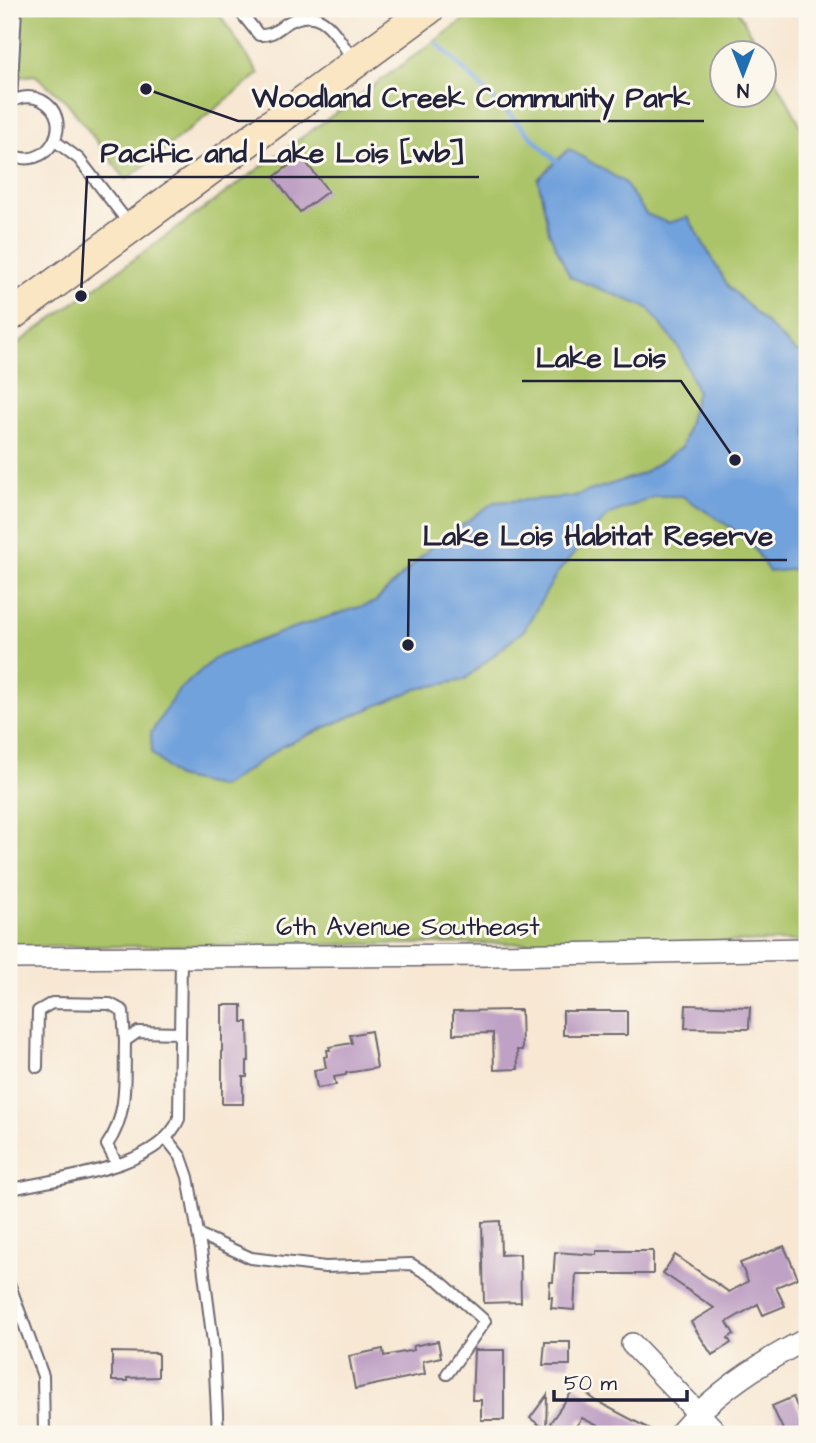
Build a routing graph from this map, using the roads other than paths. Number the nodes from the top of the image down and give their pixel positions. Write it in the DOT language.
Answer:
graph roads {
  1 [pos="16,9"];
  2 [pos="238,9"];
  3 [pos="429,9"];
  4 [pos="356,63"];
  5 [pos="10,102"];
  6 [pos="55,141"];
  7 [pos="9,153"];
  8 [pos="131,227"];
  9 [pos="9,317"];
  10 [pos="807,949"];
  11 [pos="181,957"];
  12 [pos="9,958"];
  13 [pos="180,1033"];
  14 [pos="125,1041"];
  15 [pos="37,1067"];
  16 [pos="166,1139"];
  17 [pos="117,1164"];
  18 [pos="9,1185"];
  19 [pos="198,1234"];
  20 [pos="9,1283"];
  21 [pos="807,1339"];
  22 [pos="632,1344"];
  23 [pos="447,1374"];
  24 [pos="696,1414"];
  25 [pos="44,1434"];
  26 [pos="218,1434"];
  27 [pos="679,1434"];
  28 [pos="718,1434"];
  1 -- 5 [label="lane"];
  2 -- 4 [label="lane"];
  3 -- 4 [label="main road"];
  4 -- 8 [label="main road"];
  5 -- 6 [label="lane"];
  6 -- 7 [label="lane"];
  6 -- 8 [label="lane"];
  8 -- 9 [label="main road"];
  10 -- 11 [label="street, 6th Avenue Southeast"];
  11 -- 12 [label="street, 6th Avenue Southeast"];
  11 -- 13 [label="lane"];
  13 -- 14 [label="lane"];
  13 -- 16 [label="lane"];
  14 -- 15 [label="lane"];
  14 -- 17 [label="lane"];
  16 -- 17 [label="lane"];
  16 -- 19 [label="lane"];
  17 -- 18 [label="lane"];
  19 -- 23 [label="lane"];
  19 -- 26 [label="lane"];
  20 -- 25 [label="lane"];
  21 -- 24 [label="street"];
  22 -- 24 [label="street"];
  24 -- 27 [label="street"];
  24 -- 28 [label="street"];
}
